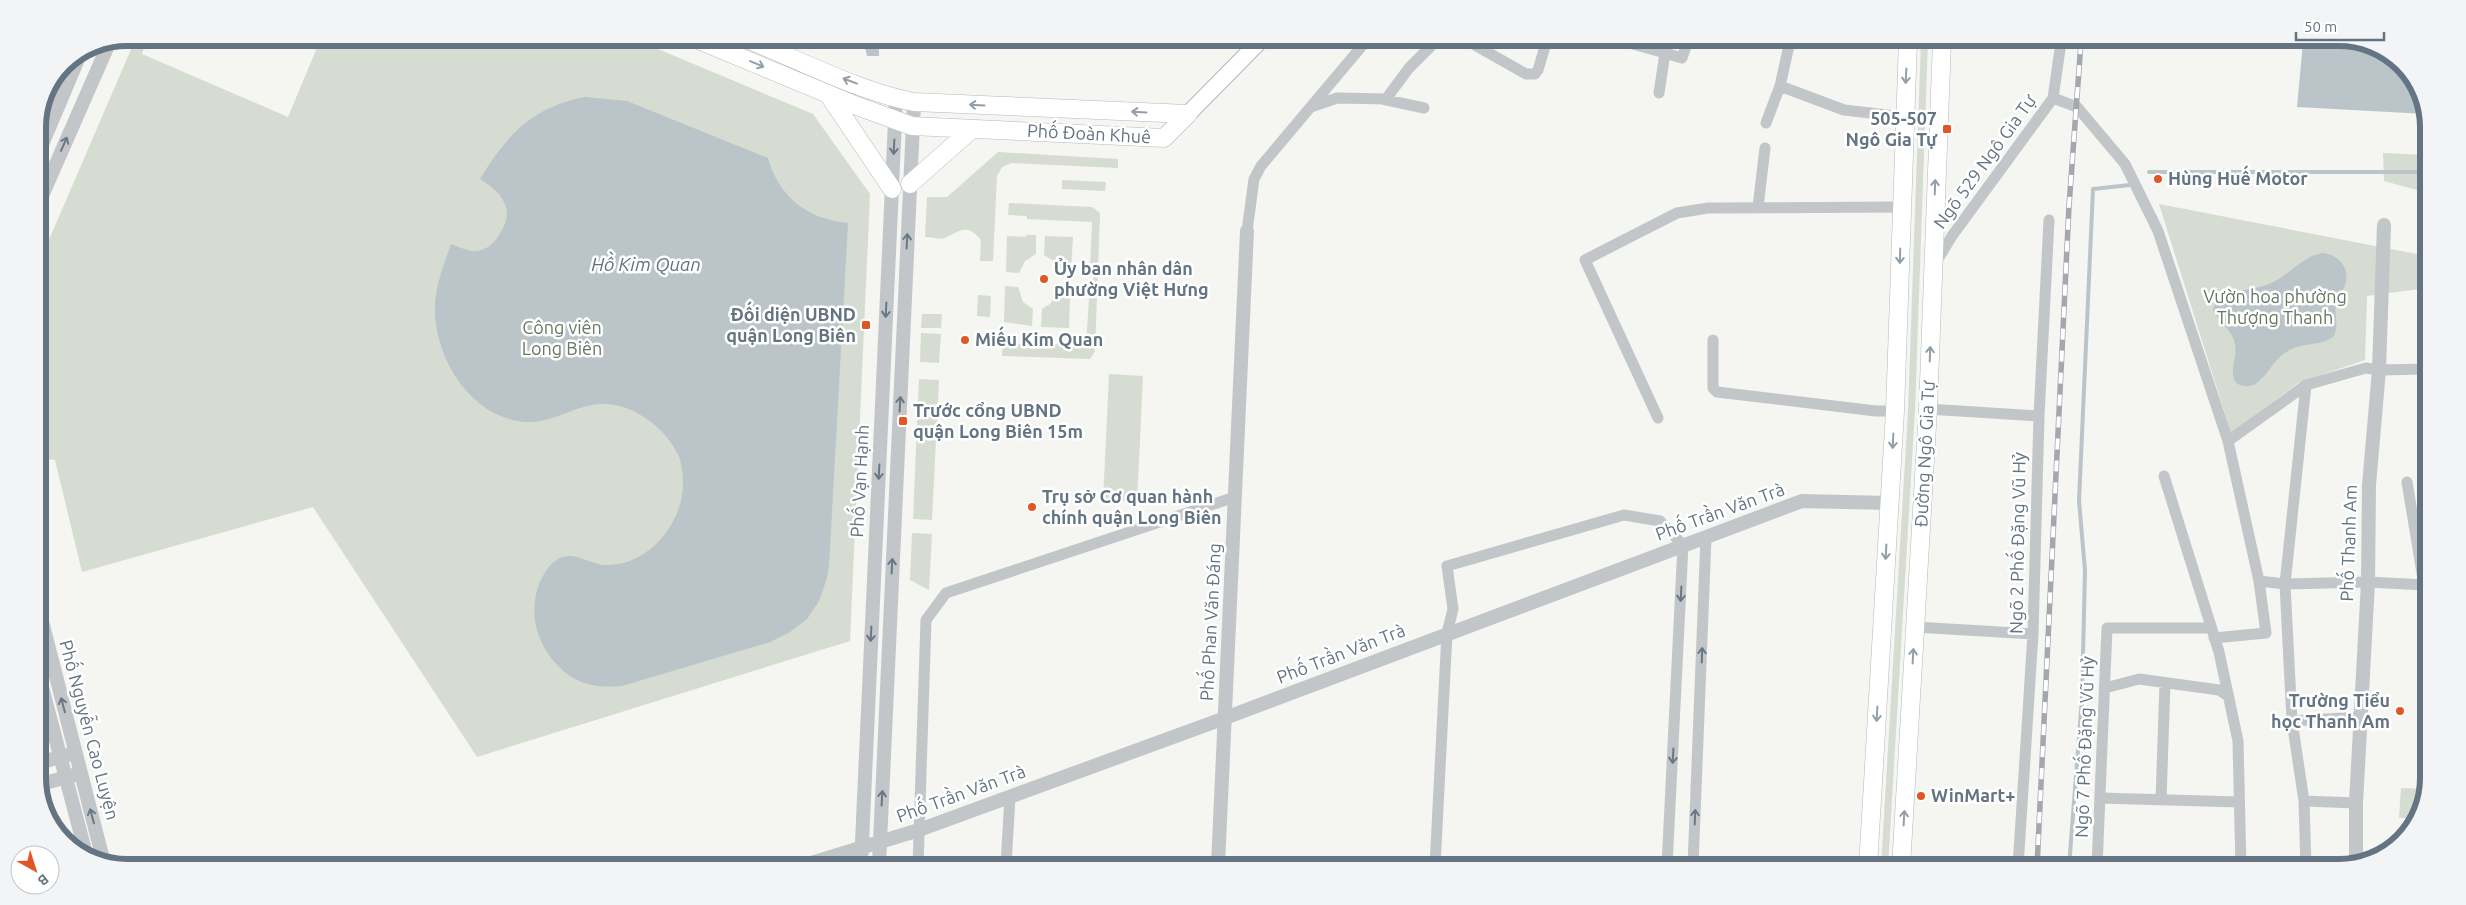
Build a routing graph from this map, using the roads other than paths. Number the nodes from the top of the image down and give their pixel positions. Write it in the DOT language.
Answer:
graph roads {
  1 [pos="713,46"];
  2 [pos="766,46"];
  3 [pos="1255,46"];
  4 [pos="1362,46"];
  5 [pos="1431,46"];
  6 [pos="1477,46"];
  7 [pos="1545,46"];
  8 [pos="1640,46"];
  9 [pos="1686,46"];
  10 [pos="1789,46"];
  11 [pos="1908,46"];
  12 [pos="1942,46"];
  13 [pos="2060,46"];
  14 [pos="106,49"];
  15 [pos="1665,53"];
  16 [pos="73,67"];
  17 [pos="1780,86"];
  18 [pos="1659,93"];
  19 [pos="828,94"];
  20 [pos="896,98"];
  21 [pos="2053,98"];
  22 [pos="1382,99"];
  23 [pos="914,102"];
  24 [pos="1308,108"];
  25 [pos="1424,108"];
  26 [pos="1188,114"];
  27 [pos="1904,117"];
  28 [pos="895,120"];
  29 [pos="1766,122"];
  30 [pos="912,126"];
  31 [pos="972,129"];
  32 [pos="46,134"];
  33 [pos="1765,148"];
  34 [pos="910,184"];
  35 [pos="46,187"];
  36 [pos="892,189"];
  37 [pos="1758,206"];
  38 [pos="1901,207"];
  39 [pos="2049,220"];
  40 [pos="2384,225"];
  41 [pos="1247,231"];
  42 [pos="1933,268"];
  43 [pos="1713,340"];
  44 [pos="2420,369"];
  45 [pos="2379,370"];
  46 [pos="2306,385"];
  47 [pos="1928,409"];
  48 [pos="1894,411"];
  49 [pos="2039,416"];
  50 [pos="1658,418"];
  51 [pos="2228,441"];
  52 [pos="2164,476"];
  53 [pos="2407,482"];
  54 [pos="1235,497"];
  55 [pos="1889,503"];
  56 [pos="1706,537"];
  57 [pos="1683,545"];
  58 [pos="2420,561"];
  59 [pos="2259,581"];
  60 [pos="2368,582"];
  61 [pos="2286,584"];
  62 [pos="2420,585"];
  63 [pos="1915,627"];
  64 [pos="1447,633"];
  65 [pos="2213,633"];
  66 [pos="2033,634"];
  67 [pos="46,637"];
  68 [pos="2165,683"];
  69 [pos="2106,688"];
  70 [pos="2228,696"];
  71 [pos="46,703"];
  72 [pos="2360,717"];
  73 [pos="1225,718"];
  74 [pos="2292,721"];
  75 [pos="76,753"];
  76 [pos="60,757"];
  77 [pos="46,761"];
  78 [pos="81,773"];
  79 [pos="65,777"];
  80 [pos="46,782"];
  81 [pos="1010,797"];
  82 [pos="2100,798"];
  83 [pos="2162,800"];
  84 [pos="2239,802"];
  85 [pos="2304,802"];
  86 [pos="2356,803"];
  87 [pos="920,830"];
  88 [pos="880,843"];
  89 [pos="84,846"];
  90 [pos="861,849"];
  91 [pos="102,854"];
  92 [pos="2356,856"];
  93 [pos="826,859"];
  94 [pos="861,859"];
  95 [pos="879,859"];
  96 [pos="918,859"];
  97 [pos="1006,859"];
  98 [pos="1218,859"];
  99 [pos="1435,859"];
  100 [pos="1667,859"];
  101 [pos="1693,859"];
  102 [pos="1868,859"];
  103 [pos="1901,859"];
  104 [pos="2019,859"];
  105 [pos="2098,859"];
  106 [pos="2241,859"];
  107 [pos="2306,859"];
  1 -- 19 [label="main road, Phố Đoàn Khuê, one-way"];
  20 -- 2 [label="main road, Phố Đoàn Khuê, one-way"];
  3 -- 26 [label="main road"];
  4 -- 24 [label="street"];
  5 -- 22 [label="street"];
  6 -- 7 [label="street"];
  8 -- 15 [label="street"];
  9 -- 15 [label="street"];
  10 -- 17 [label="street"];
  11 -- 27 [label="main road, Đường Ngô Gia Tự, one-way"];
  42 -- 12 [label="main road, Đường Ngô Gia Tự, one-way"];
  13 -- 21 [label="street"];
  35 -- 14 [label="street, one-way"];
  15 -- 18 [label="street"];
  16 -- 32 [label="street"];
  17 -- 27 [label="street"];
  17 -- 29 [label="street"];
  19 -- 28 [label="main road, Phố Đoàn Khuê"];
  19 -- 36 [label="main road"];
  20 -- 23 [label="main road, Phố Đoàn Khuê"];
  20 -- 28 [label="street, Phố Vạn Hạnh"];
  21 -- 42 [label="street, Ngõ 529 Ngô Gia Tự"];
  21 -- 51 [label="street, Ngõ 529 Ngô Gia Tự"];
  22 -- 24 [label="street"];
  22 -- 25 [label="street"];
  26 -- 23 [label="main road, Phố Đoàn Khuê, one-way"];
  23 -- 30 [label="street, Phố Vạn Hạnh"];
  24 -- 41 [label="street"];
  26 -- 31 [label="main road, Phố Đoàn Khuê"];
  27 -- 38 [label="main road, Đường Ngô Gia Tự"];
  28 -- 30 [label="main road, Phố Đoàn Khuê"];
  28 -- 36 [label="street, Phố Vạn Hạnh, one-way"];
  30 -- 31 [label="main road, Phố Đoàn Khuê"];
  30 -- 34 [label="street, Phố Vạn Hạnh"];
  31 -- 34 [label="main road"];
  33 -- 37 [label="street"];
  88 -- 34 [label="street, Phố Vạn Hạnh, one-way"];
  36 -- 90 [label="street, Phố Vạn Hạnh, one-way"];
  37 -- 38 [label="street"];
  37 -- 50 [label="street"];
  38 -- 48 [label="main road, Đường Ngô Gia Tự, one-way"];
  39 -- 49 [label="street, Ngõ 2 Phố Đặng Vũ Hỷ"];
  40 -- 45 [label="street, Phố Thanh Am"];
  41 -- 54 [label="street, Phố Phan Văn Đáng"];
  47 -- 42 [label="main road, Đường Ngô Gia Tự, one-way"];
  43 -- 48 [label="street"];
  44 -- 45 [label="street"];
  45 -- 46 [label="street"];
  45 -- 60 [label="street, Phố Thanh Am"];
  46 -- 51 [label="street"];
  46 -- 61 [label="street"];
  47 -- 49 [label="street"];
  47 -- 63 [label="main road, Đường Ngô Gia Tự"];
  48 -- 55 [label="main road, Đường Ngô Gia Tự, one-way"];
  49 -- 66 [label="street, Ngõ 2 Phố Đặng Vũ Hỷ"];
  51 -- 59 [label="street, Ngõ 529 Ngô Gia Tự"];
  52 -- 65 [label="street"];
  53 -- 58 [label="street"];
  54 -- 73 [label="street, Phố Phan Văn Đáng"];
  54 -- 87 [label="street"];
  55 -- 56 [label="street, Phố Trần Văn Trà"];
  55 -- 102 [label="main road, Đường Ngô Gia Tự, one-way"];
  56 -- 57 [label="street, Phố Trần Văn Trà"];
  101 -- 56 [label="street, one-way"];
  57 -- 64 [label="street, Phố Trần Văn Trà"];
  57 -- 64 [label="street"];
  57 -- 100 [label="street, one-way"];
  59 -- 61 [label="street"];
  59 -- 65 [label="street, Ngõ 529 Ngô Gia Tự"];
  60 -- 61 [label="street"];
  60 -- 62 [label="street"];
  60 -- 72 [label="street, Phố Thanh Am"];
  61 -- 74 [label="street"];
  63 -- 66 [label="street"];
  103 -- 63 [label="main road, Đường Ngô Gia Tự, one-way"];
  64 -- 73 [label="street, Phố Trần Văn Trà"];
  64 -- 99 [label="street"];
  65 -- 69 [label="street, Ngõ 7 Phố Đặng Vũ Hỷ"];
  65 -- 70 [label="street"];
  66 -- 104 [label="street, Ngõ 2 Phố Đặng Vũ Hỷ"];
  75 -- 67 [label="street, Phố Nguyễn Cao Luyện, one-way"];
  68 -- 69 [label="street"];
  68 -- 70 [label="street"];
  68 -- 83 [label="street"];
  69 -- 82 [label="street, Ngõ 7 Phố Đặng Vũ Hỷ"];
  70 -- 84 [label="street"];
  71 -- 76 [label="street, Phố Nguyễn Cao Luyện"];
  72 -- 74 [label="street"];
  72 -- 86 [label="street, Phố Thanh Am"];
  73 -- 81 [label="street, Phố Trần Văn Trà"];
  73 -- 98 [label="street, Phố Phan Văn Đáng"];
  74 -- 85 [label="street"];
  75 -- 76 [label="street"];
  75 -- 78 [label="street, Phố Nguyễn Cao Luyện"];
  76 -- 77 [label="street"];
  76 -- 79 [label="street, Phố Nguyễn Cao Luyện"];
  78 -- 79 [label="street"];
  91 -- 78 [label="street, Phố Nguyễn Cao Luyện, one-way"];
  79 -- 80 [label="street"];
  79 -- 89 [label="street, Phố Nguyễn Cao Luyện"];
  81 -- 87 [label="street, Phố Trần Văn Trà"];
  81 -- 97 [label="street"];
  82 -- 83 [label="street"];
  82 -- 105 [label="street, Ngõ 7 Phố Đặng Vũ Hỷ"];
  83 -- 84 [label="street"];
  84 -- 106 [label="street"];
  85 -- 86 [label="street"];
  85 -- 107 [label="street"];
  86 -- 92 [label="street, Phố Thanh Am"];
  87 -- 88 [label="street, Phố Trần Văn Trà"];
  87 -- 96 [label="street"];
  88 -- 90 [label="street, Phố Trần Văn Trà"];
  88 -- 95 [label="street, Phố Vạn Hạnh"];
  90 -- 93 [label="street, Phố Trần Văn Trà"];
  90 -- 94 [label="street, Phố Vạn Hạnh"];
}
